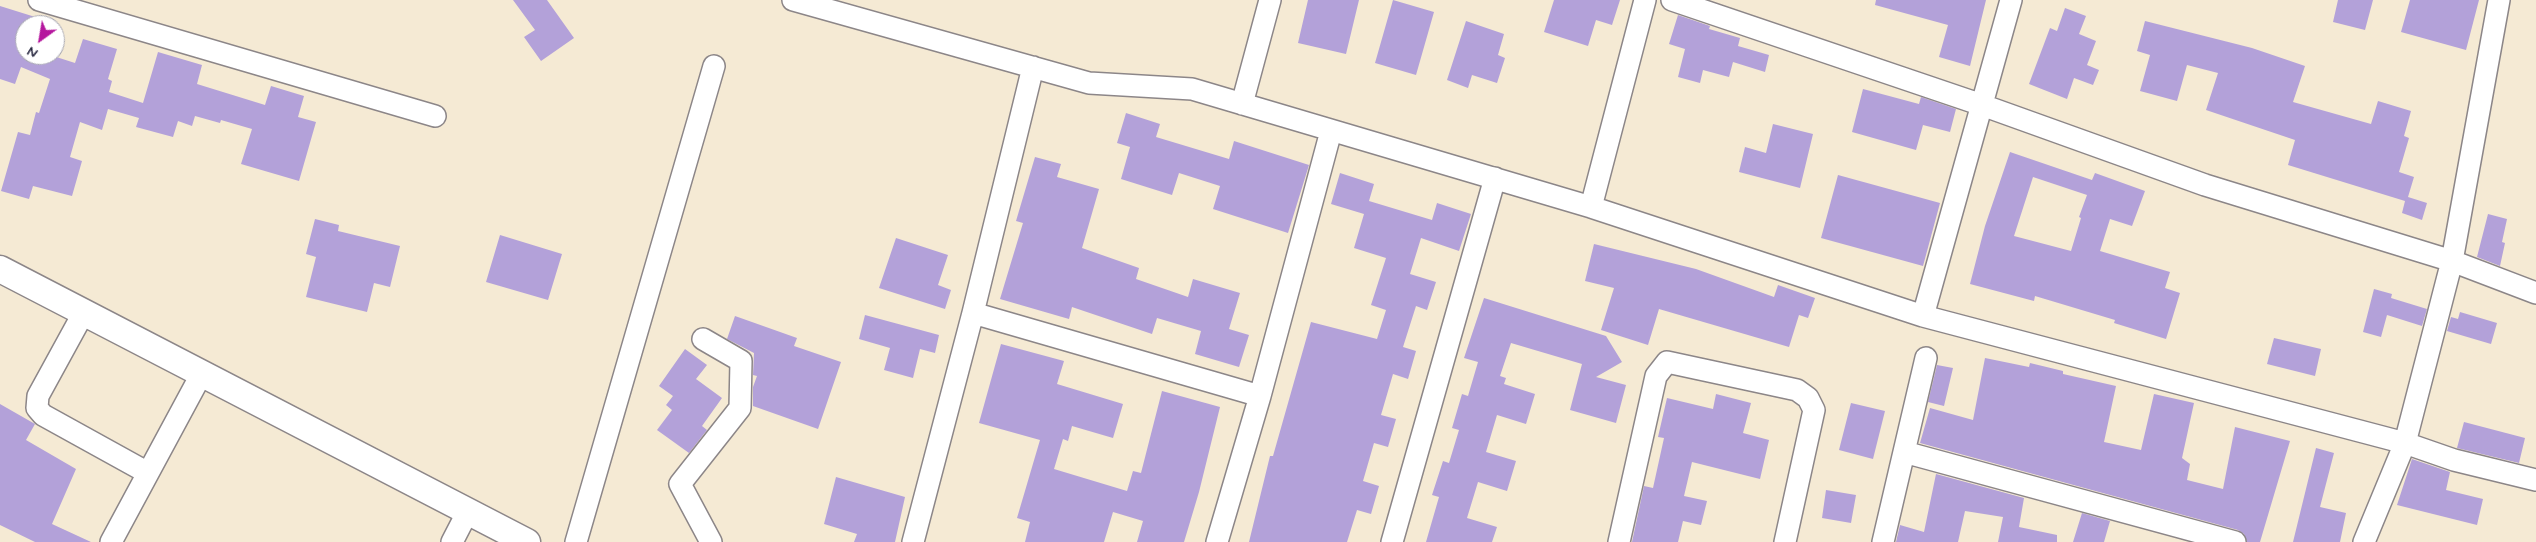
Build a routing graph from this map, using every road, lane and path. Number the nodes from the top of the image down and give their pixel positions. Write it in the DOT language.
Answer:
graph roads {
  1 [pos="40,0"];
  2 [pos="793,0"];
  3 [pos="1270,0"];
  4 [pos="1645,0"];
  5 [pos="1672,0"];
  6 [pos="2011,0"];
  7 [pos="2499,0"];
  8 [pos="714,66"];
  9 [pos="1033,67"];
  10 [pos="1242,104"];
  11 [pos="1982,104"];
  12 [pos="435,116"];
  13 [pos="1331,130"];
  14 [pos="1495,178"];
  15 [pos="1591,207"];
  16 [pos="2452,261"];
  17 [pos="0,269"];
  18 [pos="2536,293"];
  19 [pos="84,312"];
  20 [pos="973,313"];
  21 [pos="1923,316"];
  22 [pos="703,339"];
  23 [pos="1926,358"];
  24 [pos="202,373"];
  25 [pos="1260,396"];
  26 [pos="2405,443"];
  27 [pos="1904,452"];
  28 [pos="148,473"];
  29 [pos="2536,480"];
  30 [pos="468,511"];
  31 [pos="111,542"];
  32 [pos="452,542"];
  33 [pos="528,542"];
  34 [pos="576,542"];
  35 [pos="711,542"];
  36 [pos="913,542"];
  37 [pos="1217,542"];
  38 [pos="1392,542"];
  39 [pos="1619,542"];
  40 [pos="1784,542"];
  41 [pos="1882,542"];
  42 [pos="2236,542"];
  43 [pos="2364,542"];
  1 -- 12 [label="street"];
  2 -- 9 [label="street"];
  3 -- 10 [label="street"];
  4 -- 15 [label="street"];
  5 -- 11 [label="street"];
  6 -- 11 [label="street"];
  7 -- 16 [label="street"];
  8 -- 34 [label="street"];
  9 -- 10 [label="street"];
  9 -- 20 [label="street"];
  10 -- 13 [label="street"];
  11 -- 16 [label="street"];
  11 -- 21 [label="street"];
  13 -- 14 [label="street"];
  13 -- 25 [label="street"];
  14 -- 15 [label="street"];
  14 -- 38 [label="street"];
  15 -- 21 [label="street"];
  16 -- 18 [label="street"];
  16 -- 26 [label="street"];
  17 -- 19 [label="main road"];
  19 -- 24 [label="main road"];
  19 -- 28 [label="street"];
  20 -- 25 [label="street"];
  20 -- 36 [label="street"];
  21 -- 26 [label="street"];
  22 -- 35 [label="street"];
  23 -- 27 [label="street"];
  24 -- 28 [label="street"];
  24 -- 30 [label="main road"];
  25 -- 37 [label="street"];
  26 -- 29 [label="street"];
  26 -- 43 [label="street"];
  27 -- 41 [label="street"];
  27 -- 42 [label="street"];
  28 -- 31 [label="street"];
  30 -- 32 [label="street"];
  30 -- 33 [label="main road"];
  39 -- 40 [label="street"];
}
